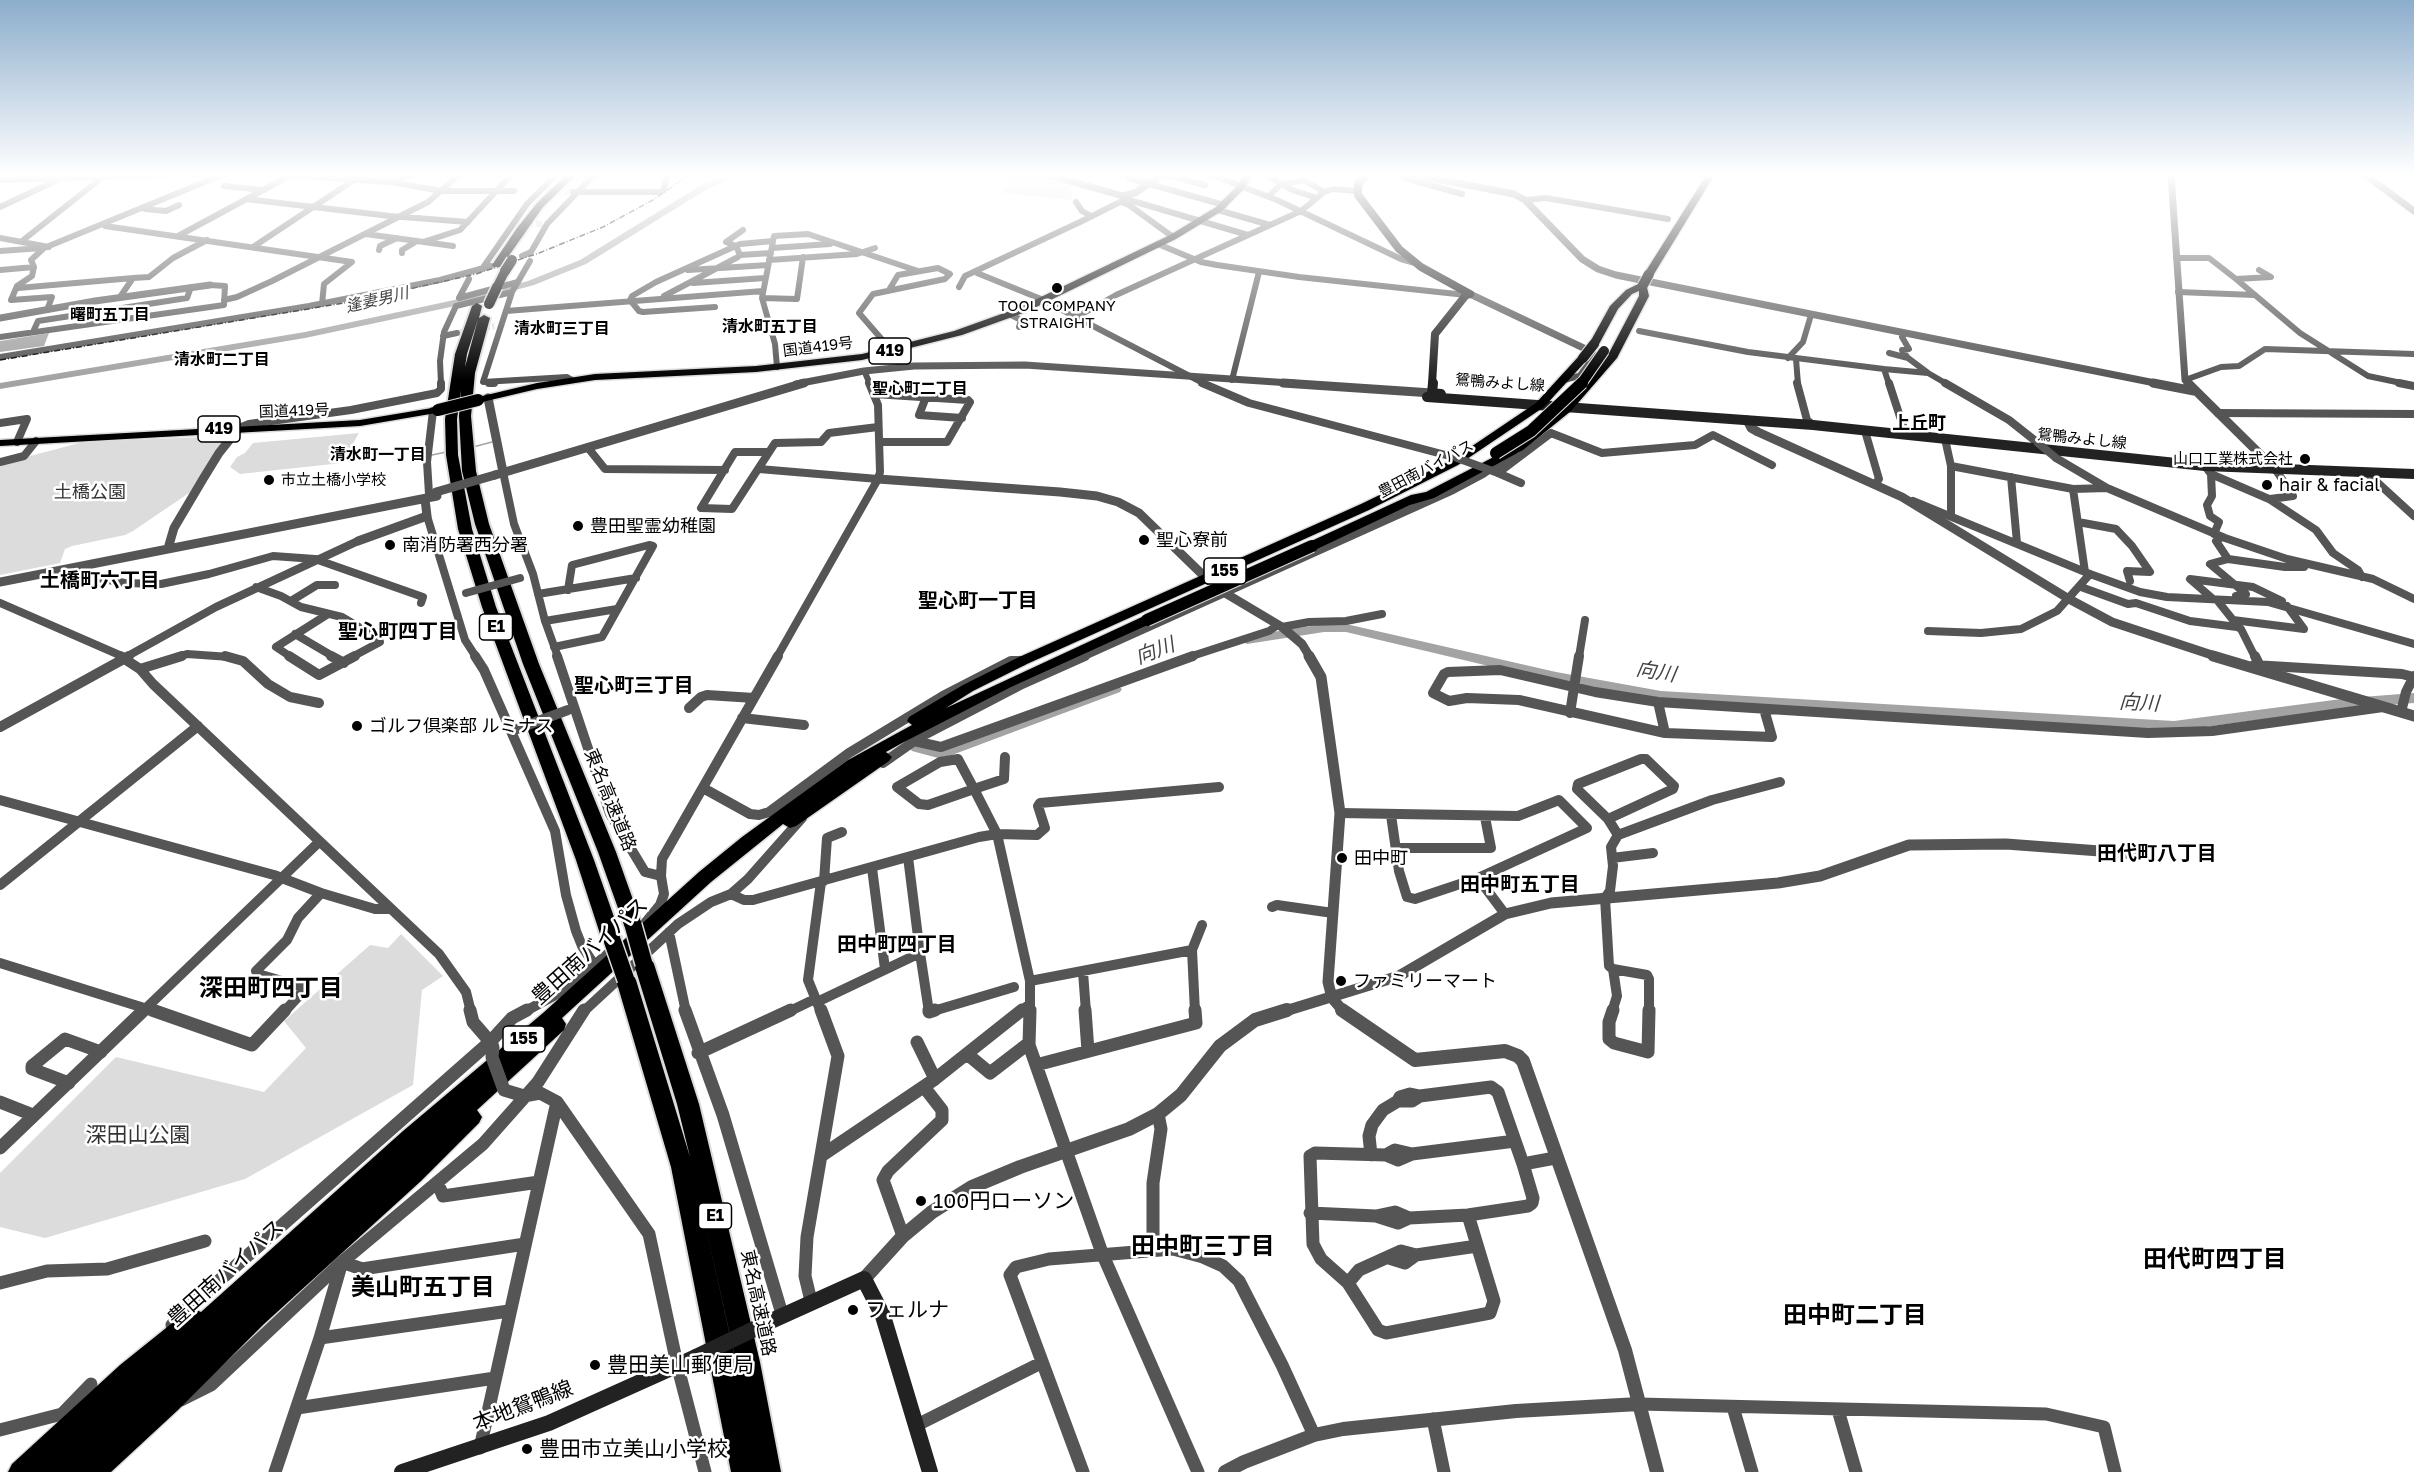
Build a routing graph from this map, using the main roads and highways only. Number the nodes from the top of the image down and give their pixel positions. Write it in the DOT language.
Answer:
graph roads {
  1 [pos="512,243"];
  2 [pos="524,243"];
  3 [pos="1161,243"];
  4 [pos="1393,243"];
  5 [pos="1669,243"];
  6 [pos="494,269"];
  7 [pos="1646,280"];
  8 [pos="487,296"];
  9 [pos="1542,403"];
  10 [pos="1570,406"];
  11 [pos="0,443"];
  12 [pos="2414,474"];
  13 [pos="1407,502"];
  14 [pos="1049,665"];
  15 [pos="853,764"];
  16 [pos="542,1038"];
  17 [pos="495,1049"];
  18 [pos="748,1362"];
  19 [pos="20,1472"];
  20 [pos="41,1472"];
  21 [pos="71,1472"];
  22 [pos="94,1472"];
  23 [pos="402,1472"];
  24 [pos="744,1472"];
  25 [pos="768,1472"];
  26 [pos="776,1472"];
  27 [pos="930,1472"];
  1 -- 6 [label="highway, 東名高速道路 / E1"];
  2 -- 6 [label="highway, 東名高速道路 / E1, bridge"];
  3 -- 11 [label="highway, 国道419号 / 419, bridge"];
  4 -- 9 [label="main road, 鴛鴨みよし線"];
  5 -- 7 [label="highway, 豊田南バイパス / 155"];
  6 -- 8 [label="highway, 東名高速道路 / E1"];
  7 -- 9 [label="highway, 155, bridge"];
  7 -- 10 [label="highway, 155"];
  7 -- 13 [label="highway, 豊田南バイパス / 155, bridge"];
  8 -- 18 [label="highway, 東名高速道路 / E1, bridge"];
  8 -- 24 [label="highway, 東名高速道路 / E1, bridge"];
  9 -- 10 [label="main road, 鴛鴨みよし線"];
  9 -- 15 [label="highway, 155"];
  10 -- 12 [label="main road, 鴛鴨みよし線"];
  10 -- 13 [label="highway, 155"];
  13 -- 14 [label="highway, 豊田南バイパス / 155, bridge"];
  14 -- 15 [label="highway, 豊田南バイパス / 155"];
  14 -- 16 [label="highway, 豊田南バイパス / 155"];
  15 -- 17 [label="highway, 豊田南バイパス / 155"];
  16 -- 21 [label="highway, 豊田南バイパス / 155"];
  16 -- 22 [label="highway, 155"];
  17 -- 19 [label="highway, 155"];
  17 -- 20 [label="highway, 豊田南バイパス / 155"];
  18 -- 25 [label="highway, 東名高速道路 / E1"];
  18 -- 26 [label="highway"];
  23 -- 27 [label="main road, 本地鴛鴨線, bridge"];
}
